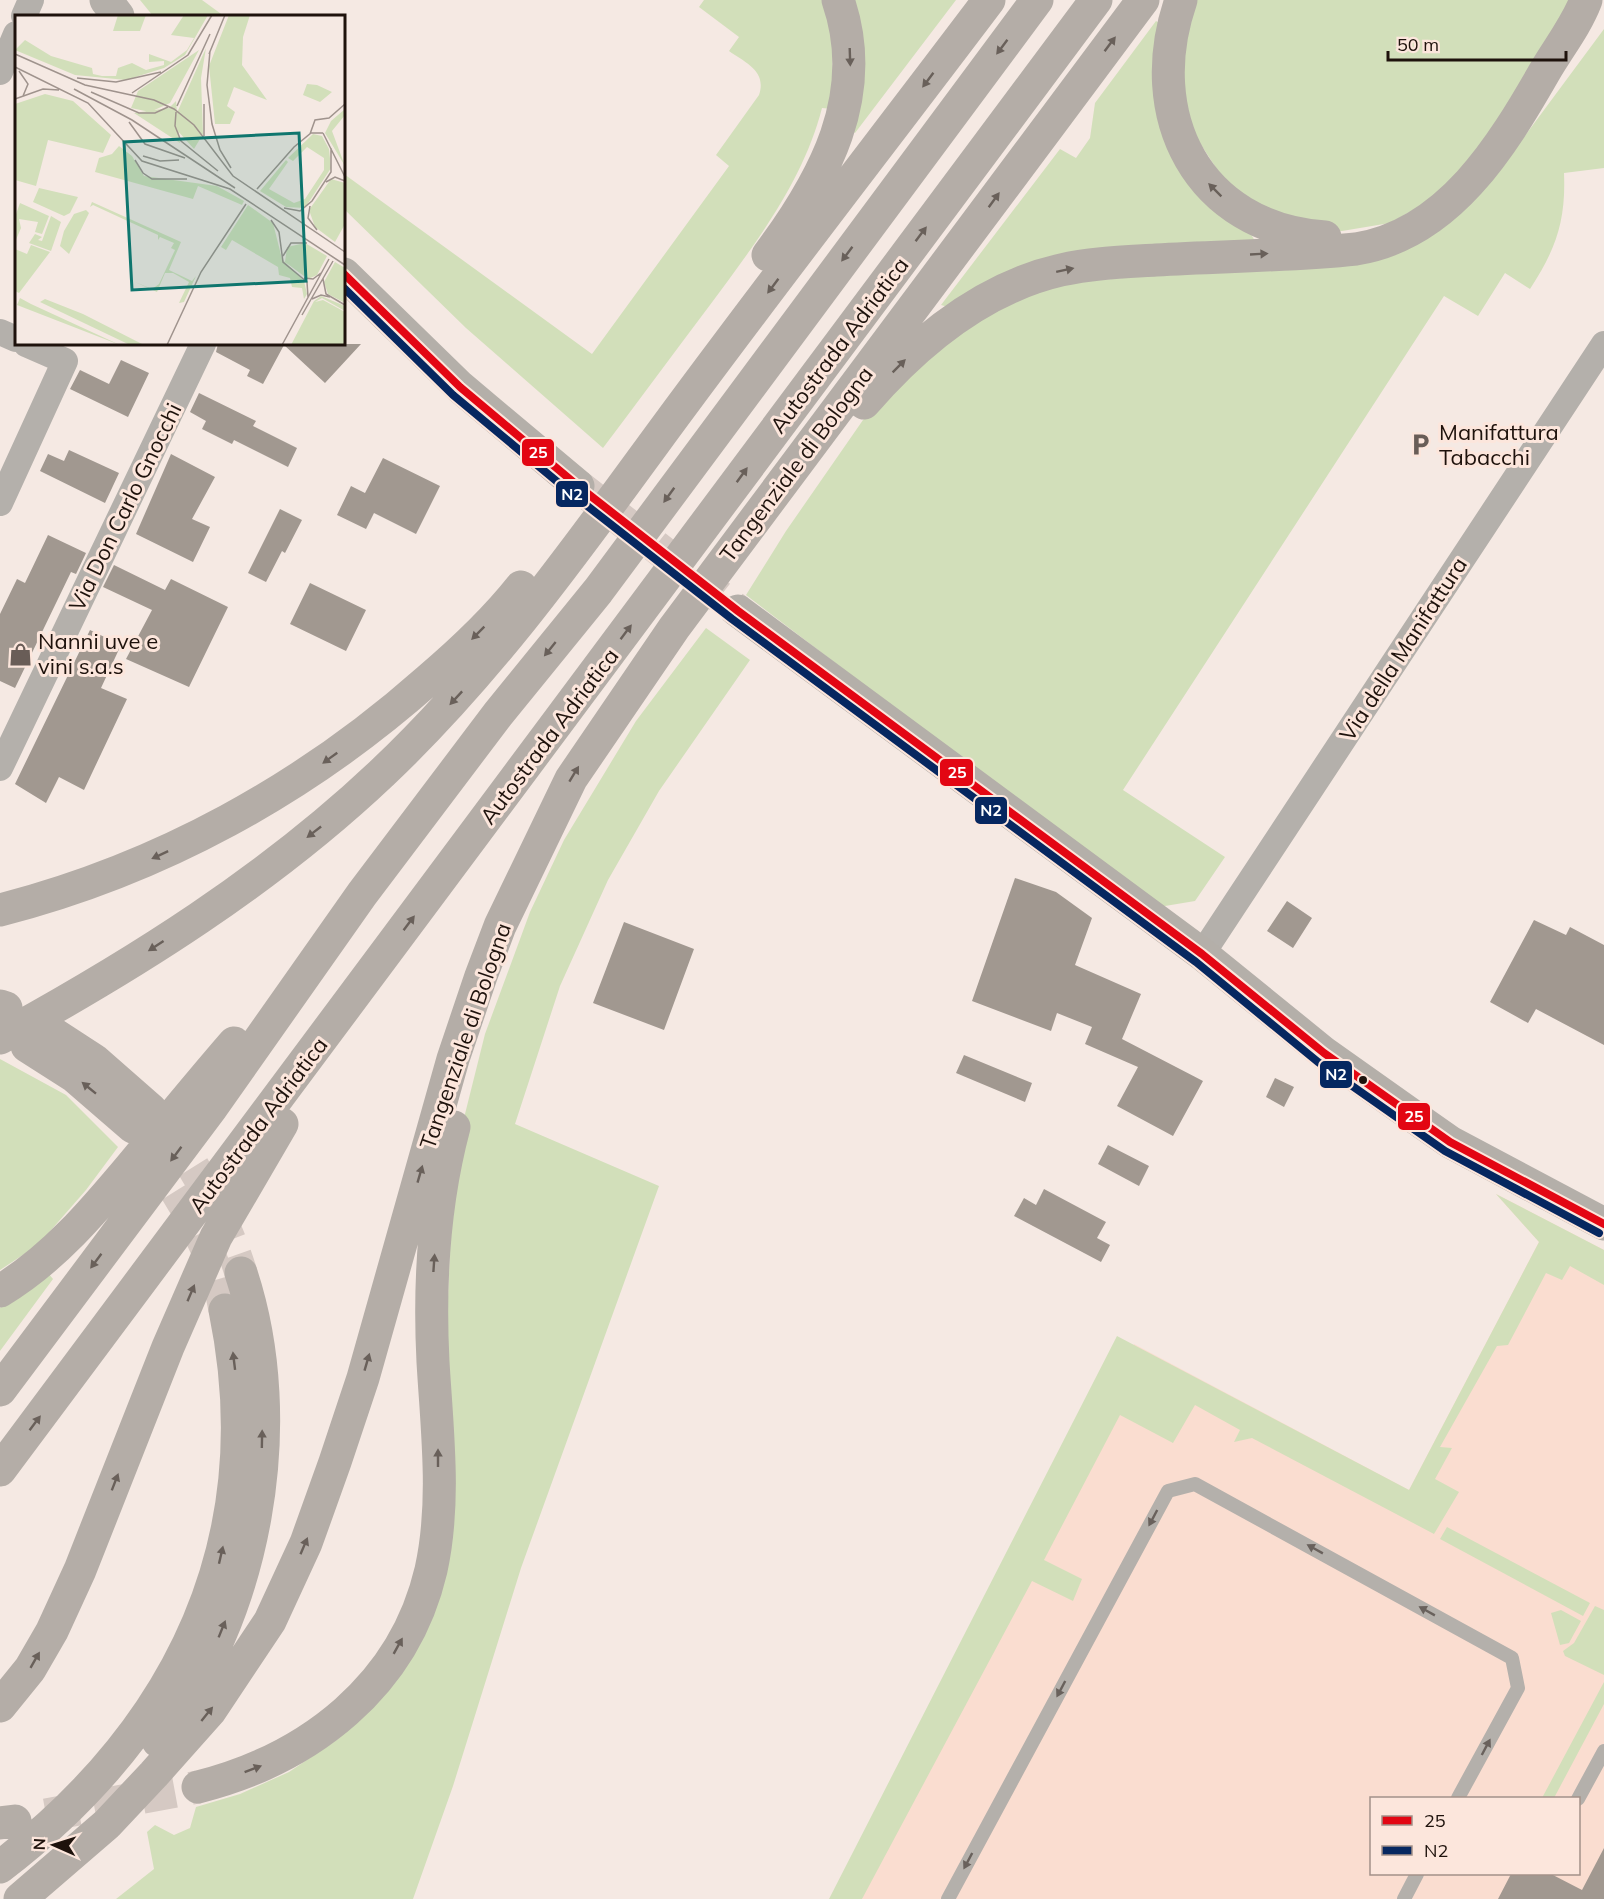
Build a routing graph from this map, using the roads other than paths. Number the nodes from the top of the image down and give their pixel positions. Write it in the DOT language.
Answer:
graph roads {
  1 [pos="31,0"];
  2 [pos="106,0"];
  3 [pos="838,0"];
  4 [pos="989,0"];
  5 [pos="1037,0"];
  6 [pos="1096,0"];
  7 [pos="1143,0"];
  8 [pos="1181,0"];
  9 [pos="1587,0"];
  10 [pos="1604,11"];
  11 [pos="24,15"];
  12 [pos="117,15"];
  13 [pos="15,36"];
  14 [pos="0,72"];
  15 [pos="1533,96"];
  16 [pos="1407,231"];
  17 [pos="345,275"];
  18 [pos="0,332"];
  19 [pos="15,339"];
  20 [pos="1604,344"];
  21 [pos="28,345"];
  22 [pos="203,345"];
  23 [pos="655,442"];
  24 [pos="635,471"];
  25 [pos="578,486"];
  26 [pos="0,503"];
  27 [pos="695,600"];
  28 [pos="738,611"];
  29 [pos="0,768"];
  30 [pos="547,826"];
  31 [pos="0,910"];
  32 [pos="1202,954"];
  33 [pos="17,1026"];
  34 [pos="204,1097"];
  35 [pos="142,1118"];
  36 [pos="242,1167"];
  37 [pos="1604,1224"];
  38 [pos="241,1273"];
  39 [pos="0,1291"];
  40 [pos="225,1310"];
  41 [pos="0,1390"];
  42 [pos="0,1470"];
  43 [pos="0,1706"];
  44 [pos="1604,1751"];
  45 [pos="140,1779"];
  46 [pos="198,1787"];
  47 [pos="1459,1797"];
  48 [pos="1579,1797"];
  49 [pos="0,1867"];
  50 [pos="1417,1875"];
  51 [pos="20,1899"];
  52 [pos="948,1899"];
  53 [pos="1404,1899"];
  1 -- 11 [label="street"];
  2 -- 12 [label="main road"];
  3 -- 23 [label="highway, one-way"];
  4 -- 23 [label="highway, one-way"];
  5 -- 34 [label="highway, one-way"];
  36 -- 6 [label="highway, Autostrada Adriatica, one-way"];
  27 -- 7 [label="highway, Tangenziale di Bologna, one-way"];
  16 -- 8 [label="highway, one-way"];
  9 -- 15 [label="highway"];
  10 -- 15 [label="highway"];
  13 -- 14 [label="street"];
  15 -- 16 [label="highway"];
  27 -- 16 [label="highway, one-way"];
  17 -- 25 [label="main road"];
  18 -- 19 [label="street"];
  20 -- 32 [label="street, Via della Manifattura"];
  21 -- 26 [label="street"];
  22 -- 29 [label="street, Via Don Carlo Gnocchi"];
  23 -- 24 [label="highway"];
  24 -- 31 [label="highway, one-way"];
  24 -- 33 [label="highway, one-way"];
  30 -- 27 [label="highway, Tangenziale di Bologna, one-way"];
  28 -- 32 [label="main road"];
  45 -- 30 [label="highway, Tangenziale di Bologna, one-way"];
  46 -- 30 [label="highway, one-way"];
  32 -- 37 [label="main road"];
  35 -- 33 [label="highway, one-way"];
  34 -- 39 [label="highway"];
  34 -- 41 [label="highway, one-way"];
  42 -- 36 [label="highway, Autostrada Adriatica, one-way"];
  43 -- 36 [label="highway, one-way"];
  45 -- 38 [label="highway, one-way"];
  49 -- 40 [label="highway, one-way"];
  44 -- 48 [label="lane"];
  45 -- 51 [label="highway, Tangenziale di Bologna"];
  47 -- 52 [label="lane, one-way"];
  50 -- 53 [label="lane"];
}
